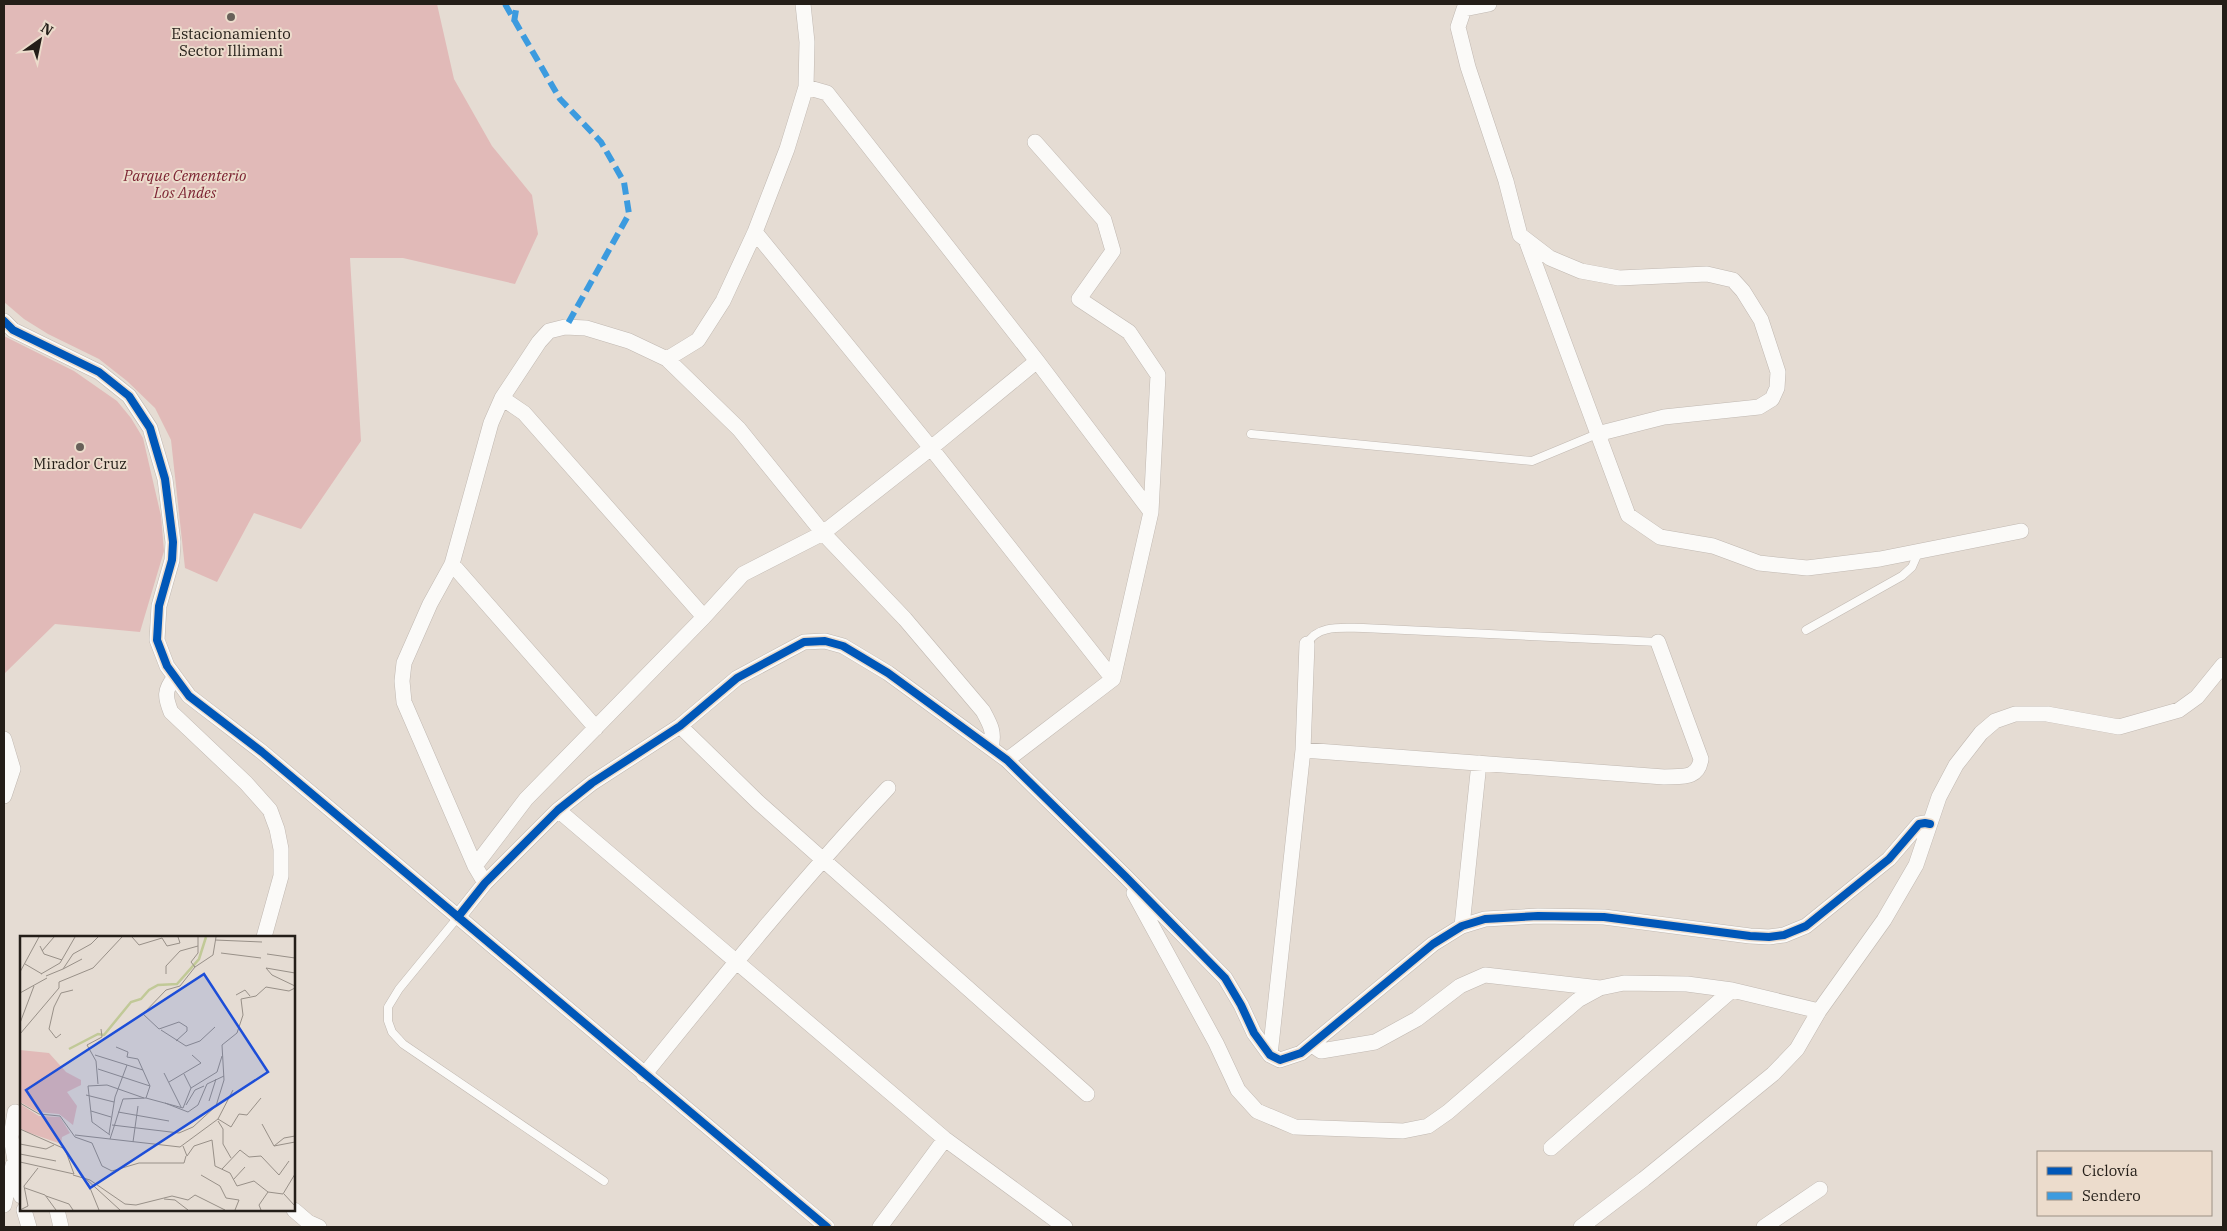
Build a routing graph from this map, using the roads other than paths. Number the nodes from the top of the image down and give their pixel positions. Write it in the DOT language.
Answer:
graph roads {
  1 [pos="803,4"];
  2 [pos="1489,4"];
  3 [pos="806,88"];
  4 [pos="1035,142"];
  5 [pos="755,232"];
  6 [pos="1526,240"];
  7 [pos="4,321"];
  8 [pos="667,359"];
  9 [pos="1036,361"];
  10 [pos="502,398"];
  11 [pos="1251,434"];
  12 [pos="1597,434"];
  13 [pos="931,448"];
  14 [pos="1151,512"];
  15 [pos="2020,531"];
  16 [pos="823,533"];
  17 [pos="1919,551"];
  18 [pos="452,564"];
  19 [pos="704,617"];
  20 [pos="1806,630"];
  21 [pos="1658,642"];
  22 [pos="1307,644"];
  23 [pos="2223,665"];
  24 [pos="175,676"];
  25 [pos="1113,679"];
  26 [pos="680,726"];
  27 [pos="596,728"];
  28 [pos="4,739"];
  29 [pos="991,747"];
  30 [pos="1303,750"];
  31 [pos="1007,760"];
  32 [pos="1479,763"];
  33 [pos="888,788"];
  34 [pos="4,796"];
  35 [pos="558,810"];
  36 [pos="1930,824"];
  37 [pos="822,858"];
  38 [pos="475,866"];
  39 [pos="1125,876"];
  40 [pos="485,883"];
  41 [pos="458,917"];
  42 [pos="1462,926"];
  43 [pos="264,936"];
  44 [pos="735,960"];
  45 [pos="1600,988"];
  46 [pos="1732,990"];
  47 [pos="1819,1011"];
  48 [pos="1312,1045"];
  49 [pos="1270,1055"];
  50 [pos="644,1075"];
  51 [pos="1087,1094"];
  52 [pos="13,1112"];
  53 [pos="945,1139"];
  54 [pos="1551,1148"];
  55 [pos="14,1162"];
  56 [pos="604,1181"];
  57 [pos="1820,1190"];
  58 [pos="20,1191"];
  59 [pos="4,1205"];
  60 [pos="24,1211"];
  61 [pos="57,1211"];
  62 [pos="295,1211"];
  63 [pos="29,1227"];
  64 [pos="61,1227"];
  65 [pos="319,1227"];
  66 [pos="827,1227"];
  67 [pos="880,1227"];
  68 [pos="1065,1227"];
  69 [pos="1580,1227"];
  70 [pos="1764,1227"];
  1 -- 3 [label="street"];
  2 -- 6 [label="street"];
  3 -- 5 [label="street"];
  3 -- 9 [label="street"];
  4 -- 14 [label="street"];
  5 -- 8 [label="street"];
  5 -- 13 [label="street"];
  6 -- 12 [label="street"];
  6 -- 12 [label="street"];
  7 -- 24 [label="street"];
  8 -- 10 [label="street"];
  8 -- 16 [label="street"];
  9 -- 13 [label="street"];
  9 -- 14 [label="street"];
  10 -- 18 [label="street"];
  10 -- 19 [label="street"];
  11 -- 12 [label="lane"];
  12 -- 17 [label="street"];
  13 -- 16 [label="street"];
  13 -- 25 [label="street"];
  14 -- 25 [label="street"];
  15 -- 17 [label="street"];
  16 -- 19 [label="street"];
  16 -- 29 [label="street"];
  17 -- 20 [label="lane"];
  18 -- 27 [label="street"];
  18 -- 38 [label="street"];
  19 -- 27 [label="street"];
  21 -- 22 [label="lane"];
  21 -- 32 [label="street"];
  22 -- 30 [label="street"];
  23 -- 36 [label="street"];
  24 -- 41 [label="street"];
  24 -- 43 [label="street"];
  25 -- 31 [label="street"];
  26 -- 29 [label="street"];
  26 -- 35 [label="street"];
  26 -- 37 [label="street"];
  27 -- 38 [label="street"];
  28 -- 34 [label="street"];
  29 -- 31 [label="street"];
  30 -- 32 [label="street"];
  30 -- 49 [label="street"];
  31 -- 39 [label="street"];
  32 -- 42 [label="street"];
  33 -- 37 [label="street"];
  35 -- 40 [label="street"];
  35 -- 44 [label="street"];
  36 -- 42 [label="street"];
  36 -- 47 [label="street"];
  37 -- 44 [label="street"];
  37 -- 51 [label="street"];
  38 -- 40 [label="street"];
  39 -- 45 [label="street"];
  39 -- 49 [label="street"];
  40 -- 41 [label="street"];
  41 -- 50 [label="street"];
  41 -- 56 [label="lane"];
  42 -- 48 [label="street"];
  44 -- 50 [label="street"];
  44 -- 53 [label="street"];
  45 -- 46 [label="street"];
  45 -- 48 [label="street"];
  46 -- 47 [label="street"];
  46 -- 54 [label="street"];
  47 -- 69 [label="street"];
  48 -- 49 [label="street"];
  50 -- 66 [label="street"];
  52 -- 55 [label="street"];
  53 -- 67 [label="street"];
  53 -- 68 [label="street"];
  55 -- 58 [label="street"];
  55 -- 59 [label="street"];
  57 -- 70 [label="street"];
  60 -- 63 [label="street"];
  61 -- 64 [label="street"];
  62 -- 65 [label="street"];
}
